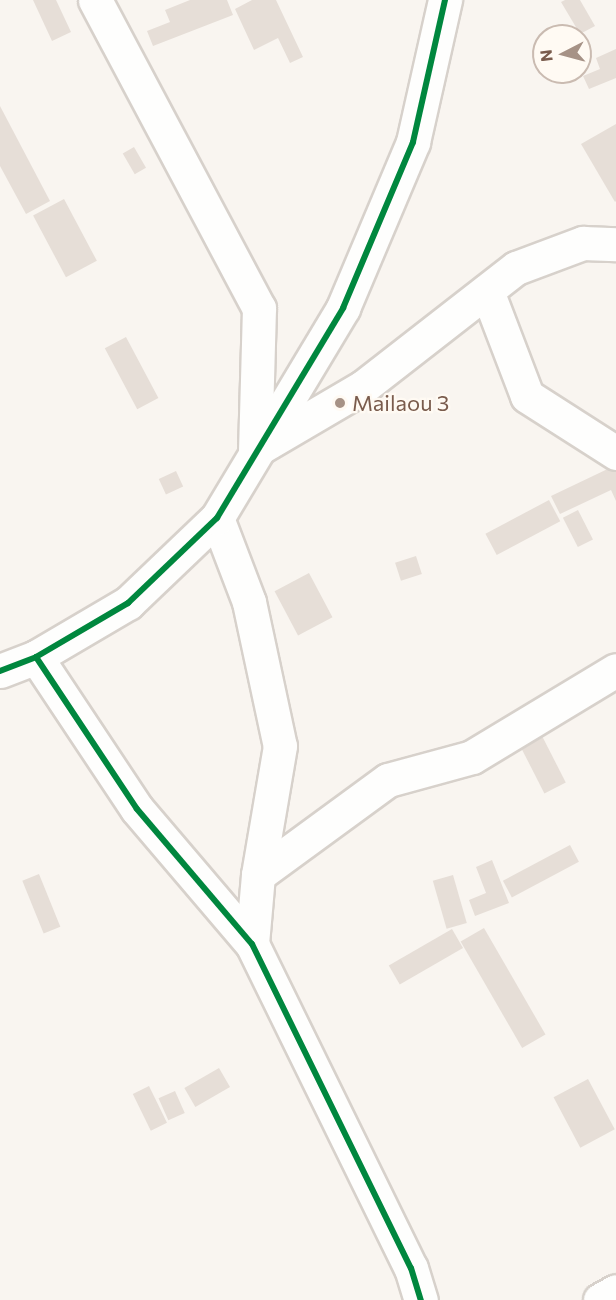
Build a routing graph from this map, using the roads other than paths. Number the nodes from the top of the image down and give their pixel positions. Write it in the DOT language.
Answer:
graph roads {
  1 [pos="95,0"];
  2 [pos="445,0"];
  3 [pos="616,244"];
  4 [pos="487,291"];
  5 [pos="255,451"];
  6 [pos="616,453"];
  7 [pos="216,518"];
  8 [pos="36,657"];
  9 [pos="616,670"];
  10 [pos="0,671"];
  11 [pos="258,875"];
  12 [pos="252,944"];
  13 [pos="616,1291"];
  14 [pos="421,1300"];
  15 [pos="600,1300"];
  1 -- 5 [label="street"];
  2 -- 5 [label="street"];
  3 -- 4 [label="street"];
  4 -- 5 [label="street"];
  4 -- 6 [label="street"];
  5 -- 7 [label="street"];
  7 -- 8 [label="street"];
  7 -- 11 [label="street"];
  8 -- 10 [label="street"];
  8 -- 12 [label="street"];
  9 -- 11 [label="street"];
  11 -- 12 [label="street"];
  12 -- 14 [label="street"];
  13 -- 15 [label="street"];
}
